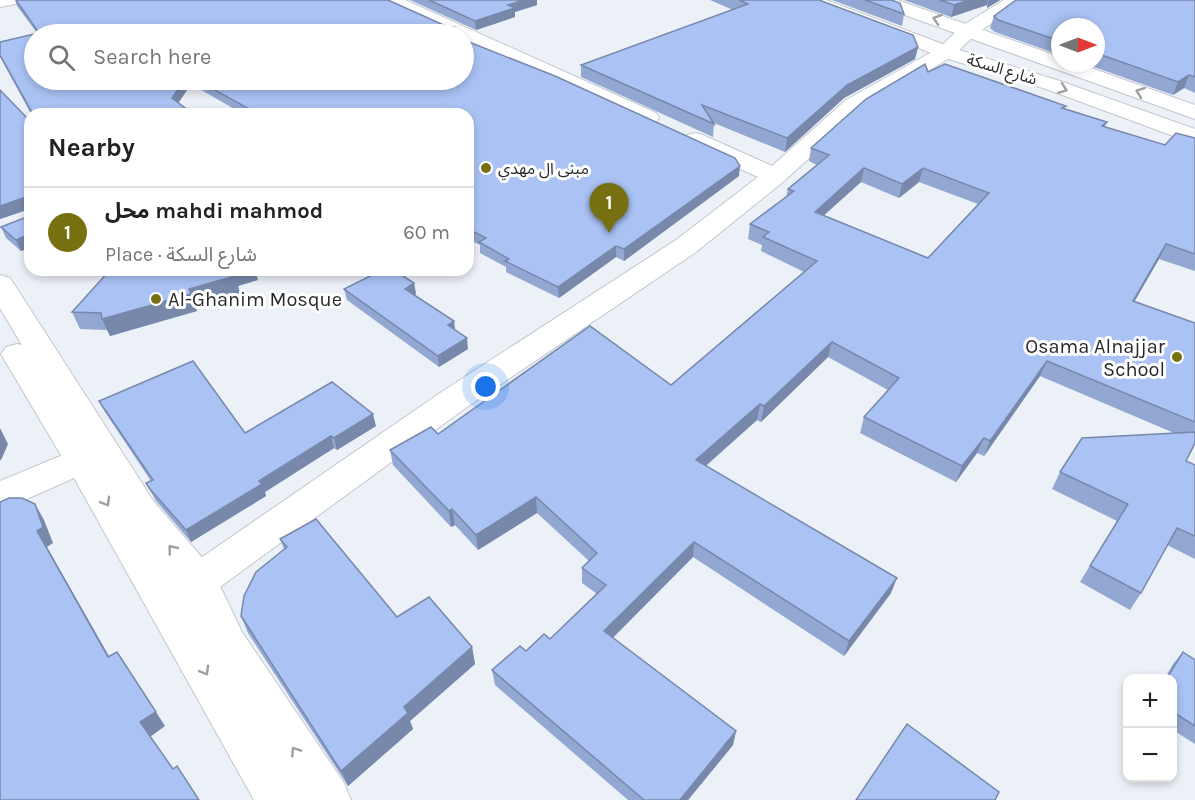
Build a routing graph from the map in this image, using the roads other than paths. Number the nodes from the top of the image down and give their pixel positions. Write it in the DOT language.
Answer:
graph roads {
  1 [pos="10,0"];
  2 [pos="390,0"];
  3 [pos="810,0"];
  4 [pos="880,0"];
  5 [pos="1016,0"];
  6 [pos="0,2"];
  7 [pos="442,24"];
  8 [pos="969,30"];
  9 [pos="474,39"];
  10 [pos="946,52"];
  11 [pos="1195,112"];
  12 [pos="1195,137"];
  13 [pos="775,176"];
  14 [pos="0,284"];
  15 [pos="0,327"];
  16 [pos="82,460"];
  17 [pos="0,497"];
  18 [pos="198,581"];
  19 [pos="166,604"];
  20 [pos="281,800"];
  21 [pos="327,800"];
  1 -- 6 [label="street"];
  2 -- 7 [label="street"];
  3 -- 10 [label="street, شارع السكة"];
  8 -- 4 [label="street, شارع السكة, one-way"];
  5 -- 8 [label="street"];
  8 -- 10 [label="street"];
  11 -- 8 [label="street, شارع السكة, one-way"];
  9 -- 13 [label="street"];
  10 -- 12 [label="street, شارع السكة, one-way"];
  10 -- 13 [label="street"];
  13 -- 18 [label="street"];
  18 -- 14 [label="street, one-way"];
  15 -- 16 [label="street"];
  16 -- 17 [label="street"];
  16 -- 19 [label="street, one-way"];
  18 -- 19 [label="street"];
  21 -- 18 [label="street, one-way"];
  19 -- 20 [label="street, one-way"];
}
